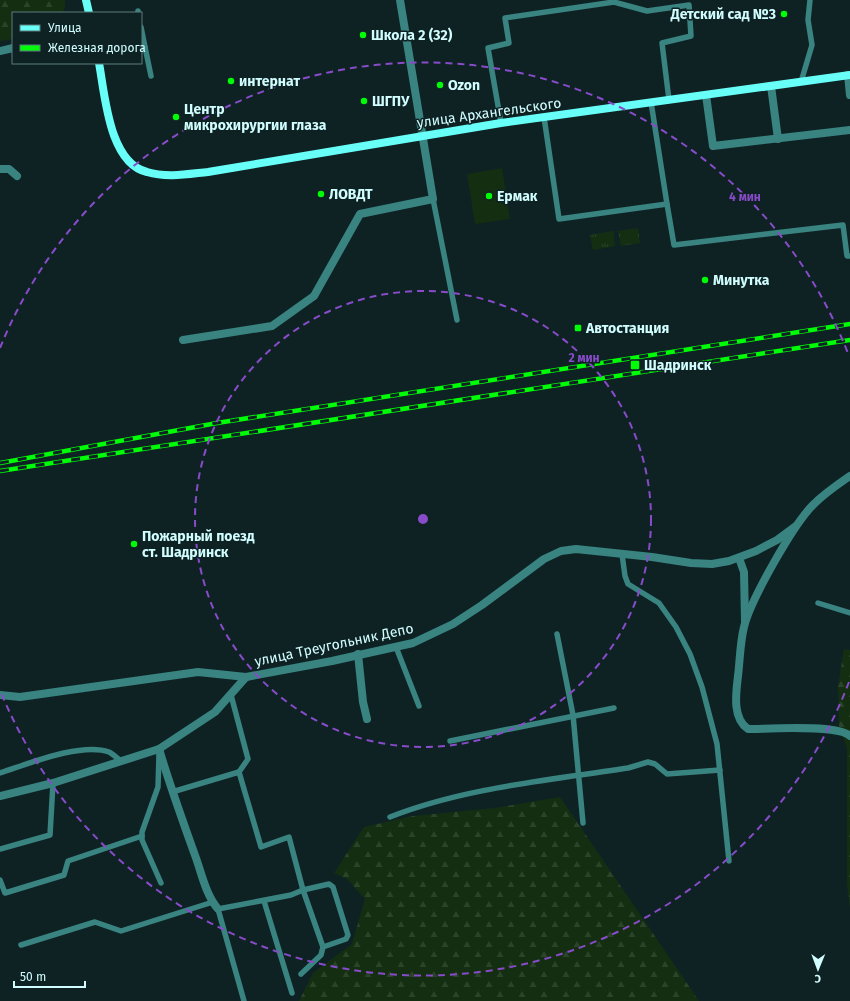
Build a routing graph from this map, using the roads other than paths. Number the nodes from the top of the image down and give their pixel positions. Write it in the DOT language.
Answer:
graph roads {
  1 [pos="86,0"];
  2 [pos="400,0"];
  3 [pos="810,0"];
  4 [pos="89,12"];
  5 [pos="142,38"];
  6 [pos="12,48"];
  7 [pos="143,48"];
  8 [pos="0,51"];
  9 [pos="99,64"];
  10 [pos="849,75"];
  11 [pos="151,76"];
  12 [pos="801,82"];
  13 [pos="771,86"];
  14 [pos="706,95"];
  15 [pos="850,95"];
  16 [pos="668,100"];
  17 [pos="651,102"];
  18 [pos="544,117"];
  19 [pos="501,123"];
  20 [pos="850,130"];
  21 [pos="423,135"];
  22 [pos="778,138"];
  23 [pos="0,169"];
  24 [pos="17,176"];
  25 [pos="433,198"];
  26 [pos="667,204"];
  27 [pos="850,256"];
  28 [pos="457,320"];
  29 [pos="183,340"];
  30 [pos="850,476"];
  31 [pos="796,526"];
  32 [pos="622,554"];
  33 [pos="739,558"];
  34 [pos="818,603"];
  35 [pos="850,613"];
  36 [pos="745,624"];
  37 [pos="557,634"];
  38 [pos="396,647"];
  39 [pos="358,654"];
  40 [pos="246,677"];
  41 [pos="0,695"];
  42 [pos="231,695"];
  43 [pos="419,706"];
  44 [pos="614,708"];
  45 [pos="573,715"];
  46 [pos="367,720"];
  47 [pos="848,734"];
  48 [pos="450,741"];
  49 [pos="159,749"];
  50 [pos="121,761"];
  51 [pos="720,770"];
  52 [pos="239,772"];
  53 [pos="0,773"];
  54 [pos="578,775"];
  55 [pos="53,783"];
  56 [pos="172,792"];
  57 [pos="0,796"];
  58 [pos="390,817"];
  59 [pos="583,823"];
  60 [pos="142,836"];
  61 [pos="0,849"];
  62 [pos="729,861"];
  63 [pos="0,880"];
  64 [pos="161,884"];
  65 [pos="303,890"];
  66 [pos="264,901"];
  67 [pos="213,902"];
  68 [pos="218,909"];
  69 [pos="21,945"];
  70 [pos="323,947"];
  71 [pos="301,974"];
  72 [pos="292,994"];
  73 [pos="244,1001"];
  1 -- 4 [label="street"];
  2 -- 21 [label="street"];
  3 -- 12 [label="lane"];
  5 -- 7 [label="lane"];
  6 -- 8 [label="street"];
  7 -- 11 [label="lane"];
  9 -- 21 [label="street, улица Архангельского"];
  10 -- 12 [label="street, улица Архангельского"];
  10 -- 15 [label="street"];
  12 -- 13 [label="street, улица Архангельского"];
  13 -- 14 [label="street, улица Архангельского"];
  13 -- 22 [label="street"];
  14 -- 16 [label="street, улица Архангельского"];
  14 -- 22 [label="street"];
  16 -- 17 [label="street, улица Архангельского"];
  16 -- 19 [label="lane"];
  17 -- 18 [label="street, улица Архангельского"];
  17 -- 26 [label="lane"];
  18 -- 19 [label="street, улица Архангельского"];
  18 -- 26 [label="lane"];
  19 -- 21 [label="street, улица Архангельского"];
  20 -- 22 [label="street"];
  21 -- 25 [label="street"];
  23 -- 24 [label="street"];
  25 -- 28 [label="lane"];
  25 -- 29 [label="street"];
  26 -- 27 [label="lane"];
  30 -- 31 [label="street"];
  31 -- 33 [label="street, улица Треугольник Депо"];
  31 -- 36 [label="street"];
  32 -- 33 [label="street, улица Треугольник Депо"];
  32 -- 38 [label="street, улица Треугольник Депо"];
  32 -- 51 [label="lane"];
  33 -- 36 [label="street"];
  34 -- 35 [label="lane"];
  36 -- 47 [label="street"];
  37 -- 45 [label="lane"];
  38 -- 39 [label="street, улица Треугольник Депо"];
  38 -- 43 [label="lane"];
  39 -- 40 [label="street, улица Треугольник Депо"];
  39 -- 46 [label="street"];
  40 -- 41 [label="street"];
  40 -- 42 [label="street, улица Треугольник Депо"];
  42 -- 49 [label="street, улица Треугольник Депо"];
  42 -- 52 [label="lane"];
  44 -- 45 [label="lane"];
  45 -- 48 [label="lane"];
  45 -- 54 [label="lane"];
  49 -- 50 [label="street, улица Треугольник Депо"];
  49 -- 56 [label="street"];
  49 -- 60 [label="lane"];
  50 -- 53 [label="lane"];
  50 -- 55 [label="street, улица Треугольник Депо"];
  51 -- 54 [label="lane"];
  51 -- 62 [label="lane"];
  52 -- 56 [label="lane"];
  52 -- 65 [label="lane"];
  54 -- 58 [label="lane"];
  54 -- 59 [label="lane"];
  55 -- 57 [label="street, улица Треугольник Депо"];
  55 -- 61 [label="lane"];
  56 -- 67 [label="street"];
  60 -- 63 [label="lane"];
  60 -- 64 [label="lane"];
  65 -- 66 [label="lane"];
  65 -- 70 [label="lane"];
  65 -- 70 [label="lane"];
  66 -- 68 [label="lane"];
  66 -- 72 [label="lane"];
  67 -- 68 [label="street"];
  67 -- 69 [label="lane"];
  68 -- 73 [label="lane"];
  70 -- 71 [label="lane"];
}
